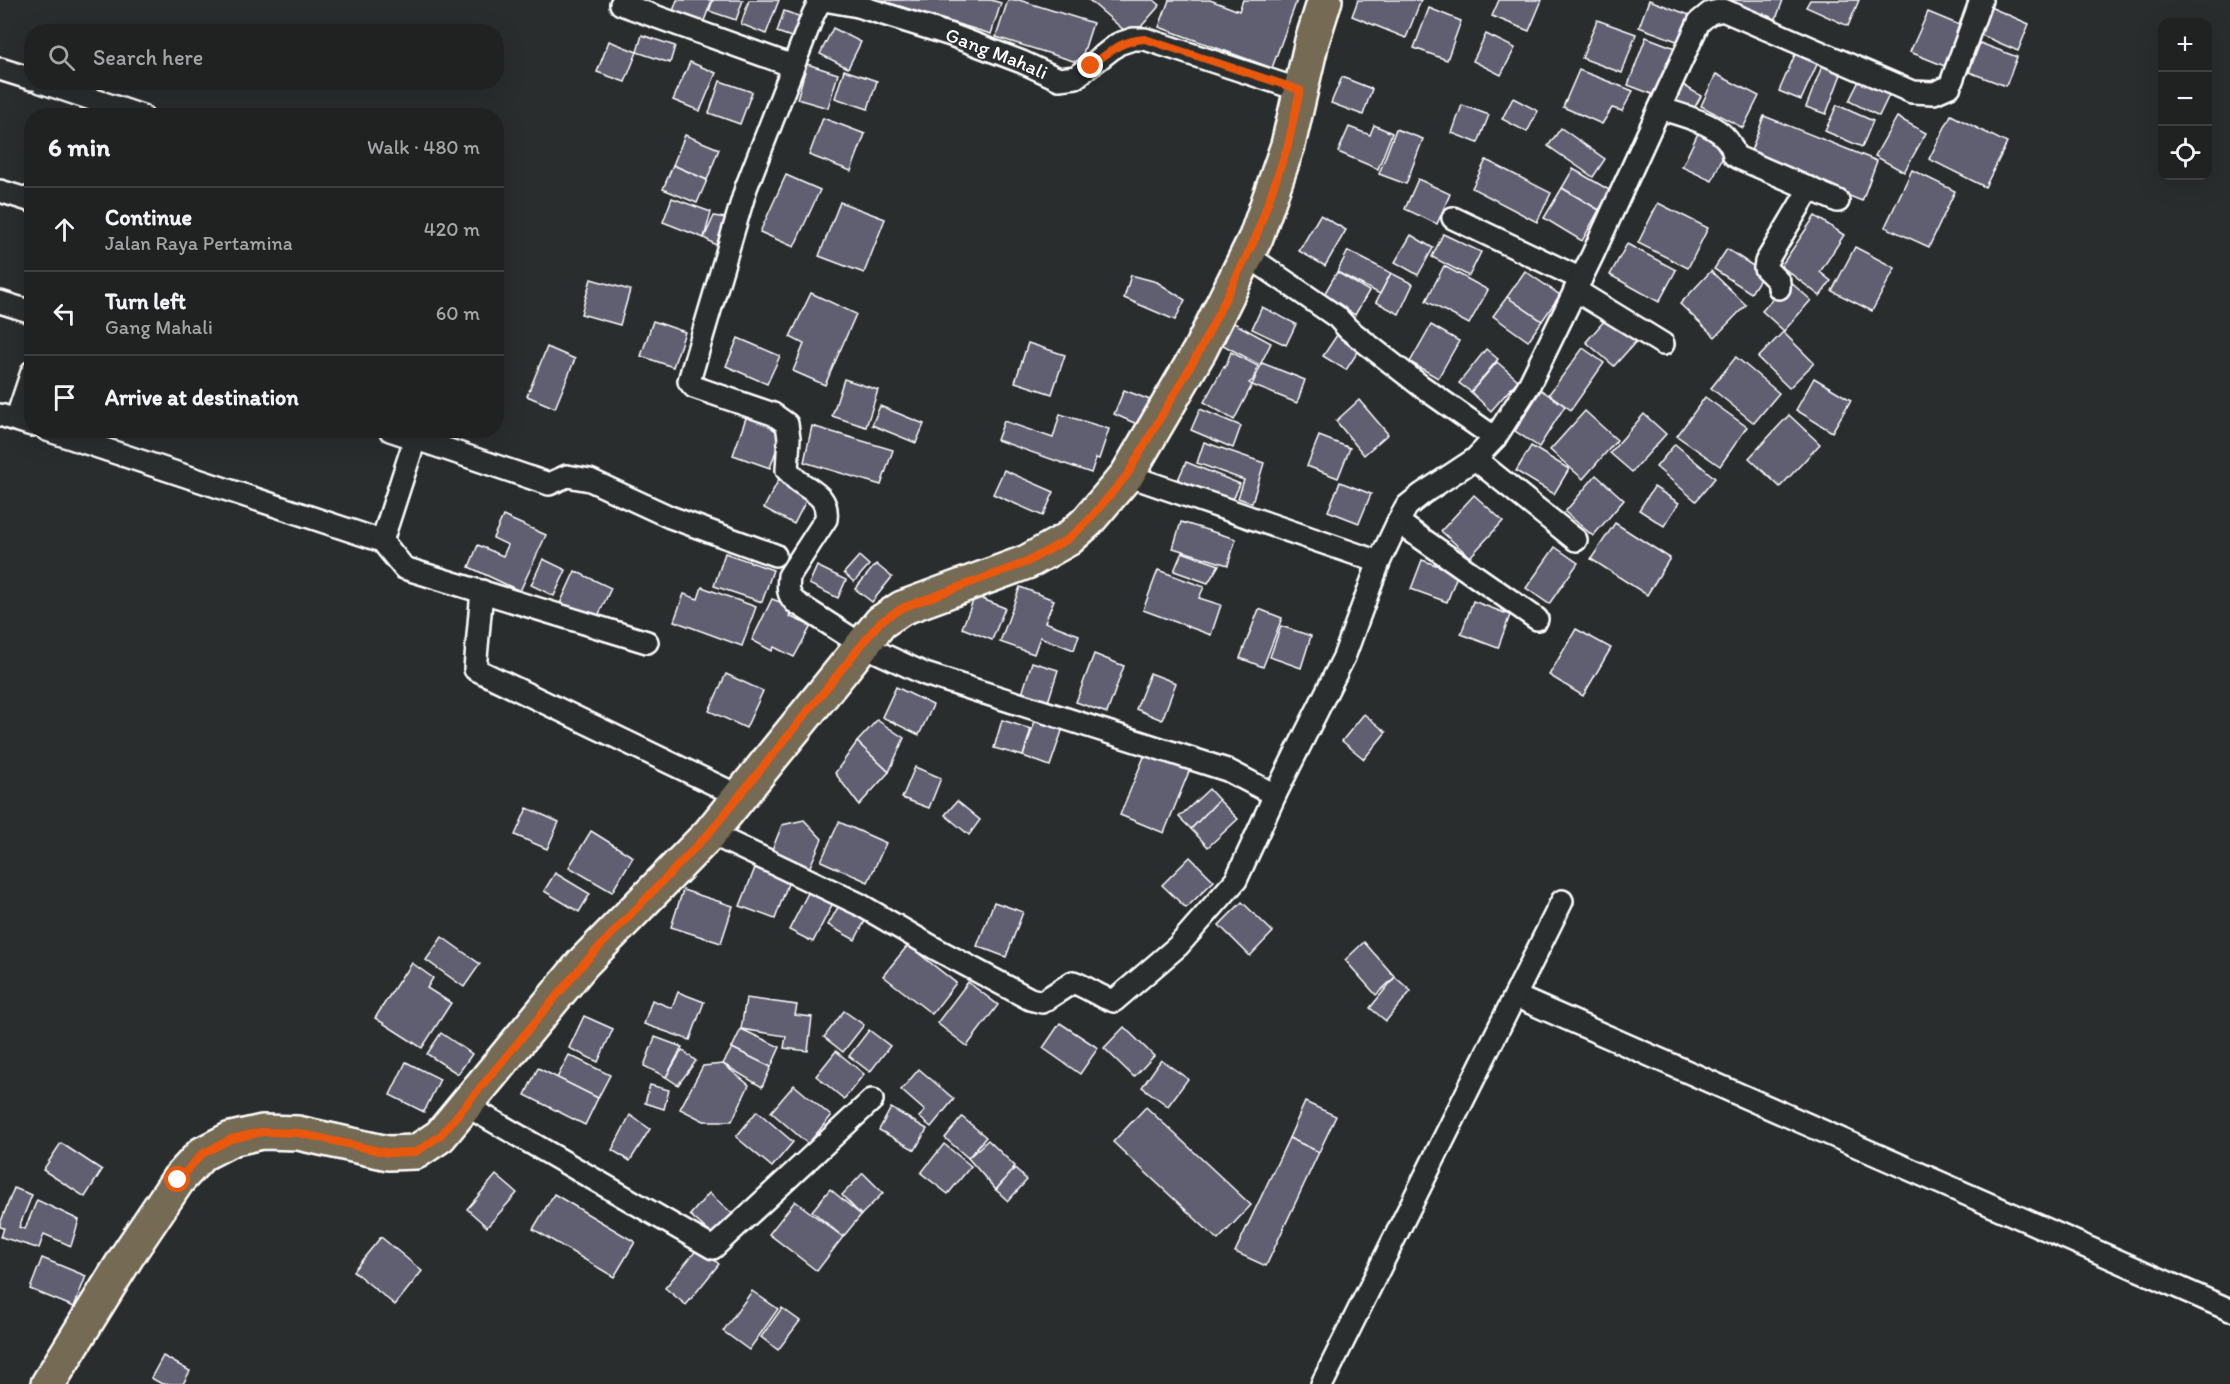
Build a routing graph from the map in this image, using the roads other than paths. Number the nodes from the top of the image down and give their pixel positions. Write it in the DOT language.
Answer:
graph roads {
  1 [pos="1325,0"];
  2 [pos="1981,0"];
  3 [pos="859,3"];
  4 [pos="621,4"];
  5 [pos="793,66"];
  6 [pos="0,69"];
  7 [pos="24,76"];
  8 [pos="61,90"];
  9 [pos="1300,90"];
  10 [pos="106,108"];
  11 [pos="1660,108"];
  12 [pos="1810,188"];
  13 [pos="0,190"];
  14 [pos="24,198"];
  15 [pos="1838,201"];
  16 [pos="1453,218"];
  17 [pos="1247,255"];
  18 [pos="1578,284"];
  19 [pos="1779,288"];
  20 [pos="0,302"];
  21 [pos="24,310"];
  22 [pos="1663,344"];
  23 [pos="24,396"];
  24 [pos="16,420"];
  25 [pos="71,438"];
  26 [pos="416,438"];
  27 [pos="425,438"];
  28 [pos="1495,438"];
  29 [pos="1475,459"];
  30 [pos="1127,475"];
  31 [pos="1398,522"];
  32 [pos="1576,540"];
  33 [pos="382,541"];
  34 [pos="775,555"];
  35 [pos="1378,562"];
  36 [pos="482,591"];
  37 [pos="1537,619"];
  38 [pos="647,642"];
  39 [pos="862,645"];
  40 [pos="1275,795"];
  41 [pos="740,796"];
  42 [pos="710,832"];
  43 [pos="1562,901"];
  44 [pos="1515,996"];
  45 [pos="872,1100"];
  46 [pos="467,1106"];
  47 [pos="2230,1310"];
  48 [pos="48,1384"];
  49 [pos="1322,1384"];
  1 -- 9 [label="main road"];
  2 -- 11 [label="street"];
  3 -- 5 [label="street, Gang Mahali"];
  3 -- 9 [label="street, Gang Mahali"];
  4 -- 5 [label="street"];
  5 -- 39 [label="street"];
  6 -- 7 [label="street"];
  8 -- 10 [label="street"];
  9 -- 17 [label="main road"];
  11 -- 12 [label="street"];
  11 -- 18 [label="street"];
  12 -- 15 [label="street"];
  12 -- 19 [label="street"];
  13 -- 14 [label="street"];
  16 -- 18 [label="street"];
  17 -- 28 [label="street"];
  17 -- 30 [label="main road"];
  18 -- 22 [label="street"];
  18 -- 28 [label="street"];
  20 -- 21 [label="street"];
  23 -- 24 [label="street"];
  25 -- 33 [label="street"];
  26 -- 33 [label="street"];
  27 -- 34 [label="street"];
  28 -- 29 [label="street"];
  29 -- 31 [label="street"];
  29 -- 32 [label="street"];
  30 -- 35 [label="street"];
  30 -- 39 [label="main road"];
  31 -- 35 [label="street"];
  31 -- 37 [label="street"];
  33 -- 36 [label="street"];
  35 -- 40 [label="street"];
  36 -- 38 [label="street"];
  36 -- 41 [label="street"];
  39 -- 40 [label="street"];
  39 -- 41 [label="main road"];
  40 -- 42 [label="street"];
  41 -- 42 [label="main road"];
  42 -- 46 [label="main road"];
  43 -- 44 [label="street"];
  44 -- 47 [label="street"];
  44 -- 49 [label="street"];
  45 -- 46 [label="street"];
  46 -- 48 [label="main road"];
}
